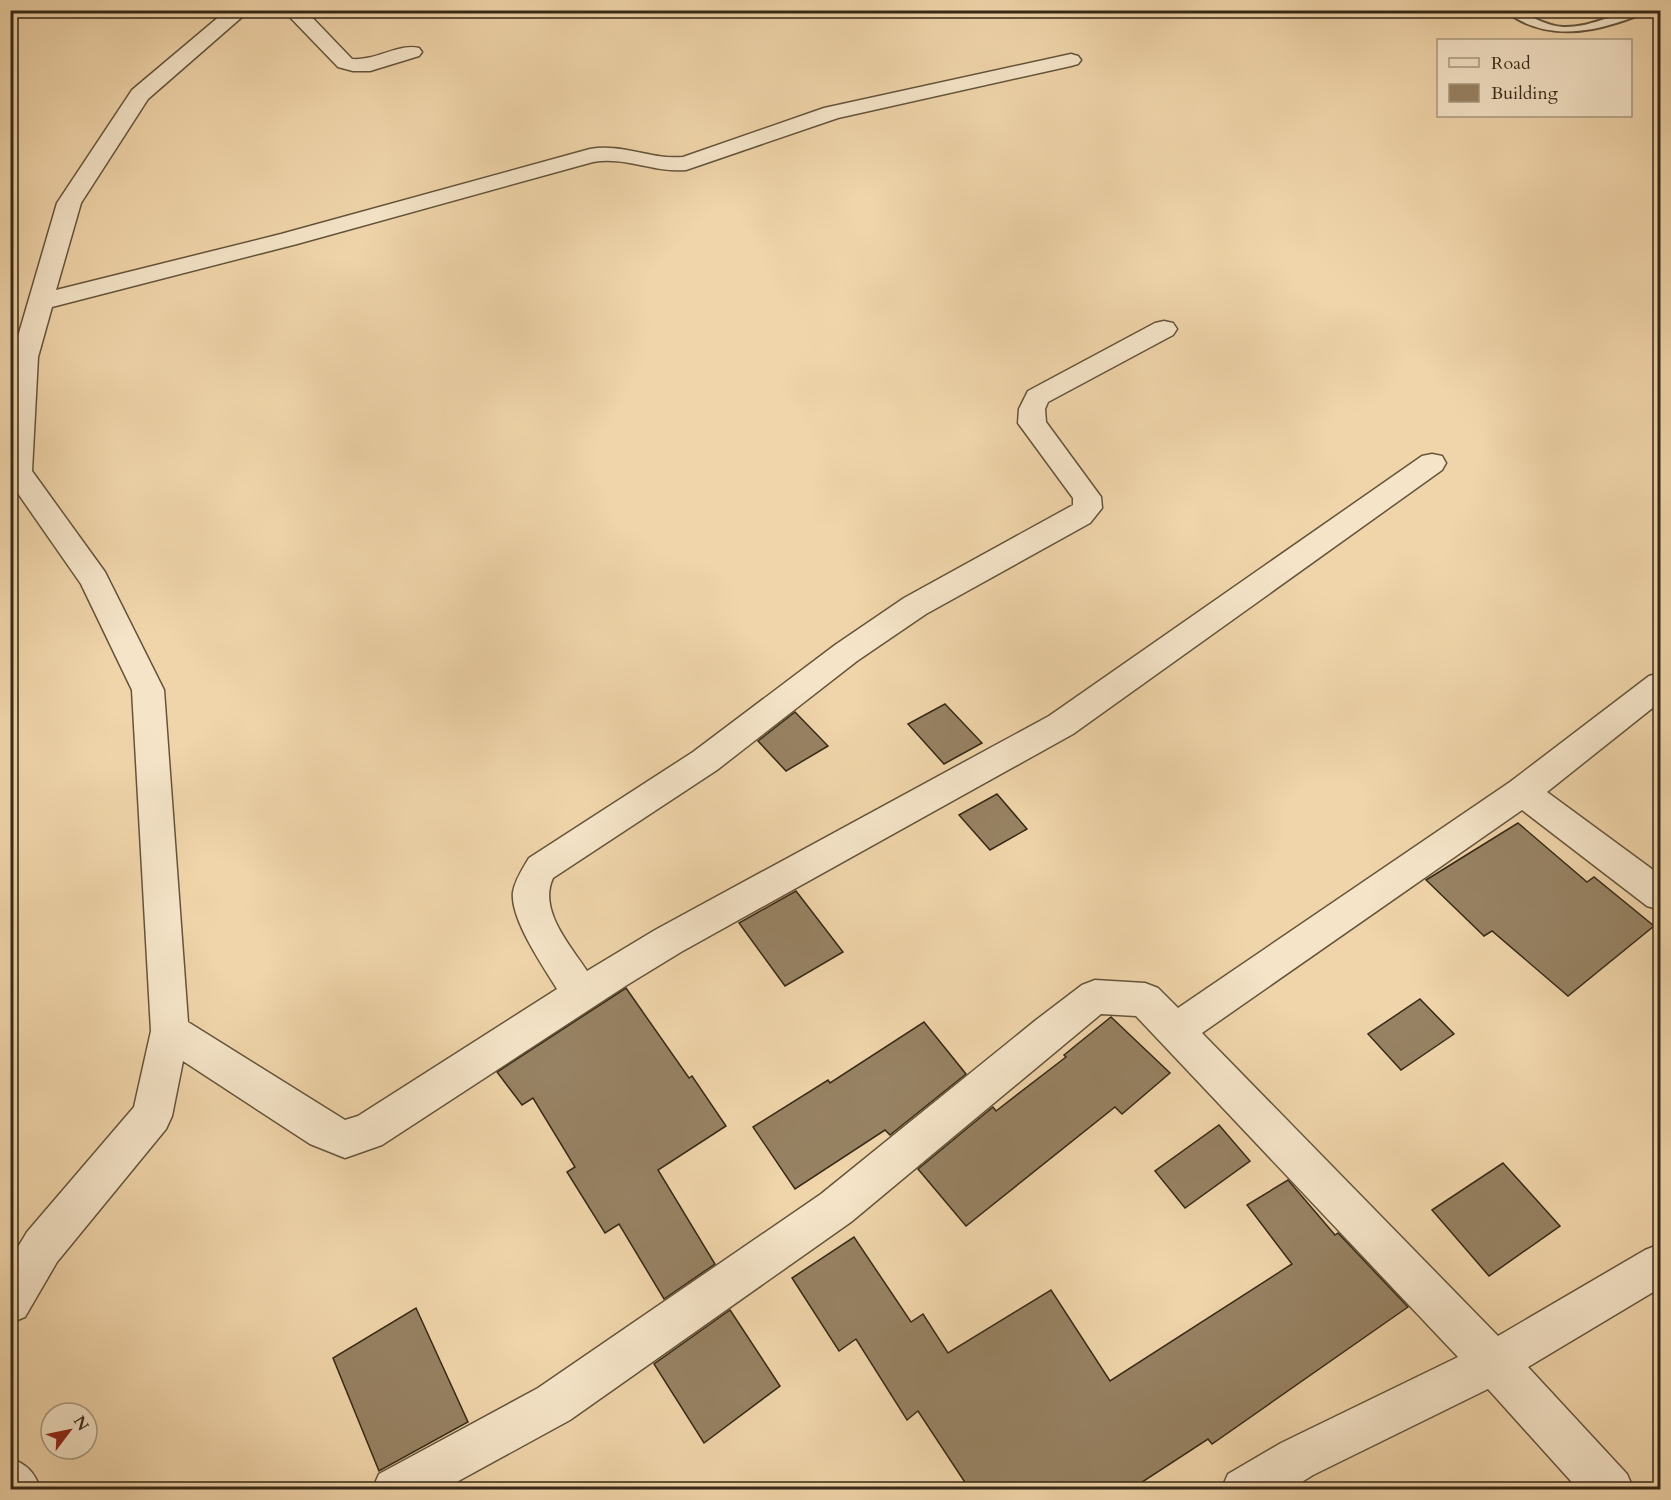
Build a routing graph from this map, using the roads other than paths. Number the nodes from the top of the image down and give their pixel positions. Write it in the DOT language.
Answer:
graph roads {
  1 [pos="240,10"];
  2 [pos="293,10"];
  3 [pos="1509,10"];
  4 [pos="1642,10"];
  5 [pos="412,52"];
  6 [pos="1071,60"];
  7 [pos="40,302"];
  8 [pos="1164,329"];
  9 [pos="1432,463"];
  10 [pos="1660,685"];
  11 [pos="1522,792"];
  12 [pos="1660,895"];
  13 [pos="581,994"];
  14 [pos="170,1031"];
  15 [pos="1175,1031"];
  16 [pos="1660,1265"];
  17 [pos="10,1302"];
  18 [pos="1494,1363"];
  19 [pos="10,1481"];
  20 [pos="18,1490"];
  21 [pos="395,1490"];
  22 [pos="1244,1490"];
  23 [pos="1611,1490"];
  1 -- 7 [label="street"];
  2 -- 5 [label="street"];
  3 -- 4 [label="lane"];
  6 -- 7 [label="street"];
  7 -- 14 [label="street"];
  8 -- 13 [label="street"];
  9 -- 13 [label="street"];
  10 -- 11 [label="street"];
  11 -- 12 [label="street"];
  11 -- 15 [label="street"];
  13 -- 14 [label="street"];
  14 -- 17 [label="street"];
  15 -- 18 [label="street"];
  15 -- 21 [label="street"];
  16 -- 18 [label="street"];
  18 -- 22 [label="street"];
  18 -- 23 [label="street"];
  19 -- 20 [label="street"];
}
